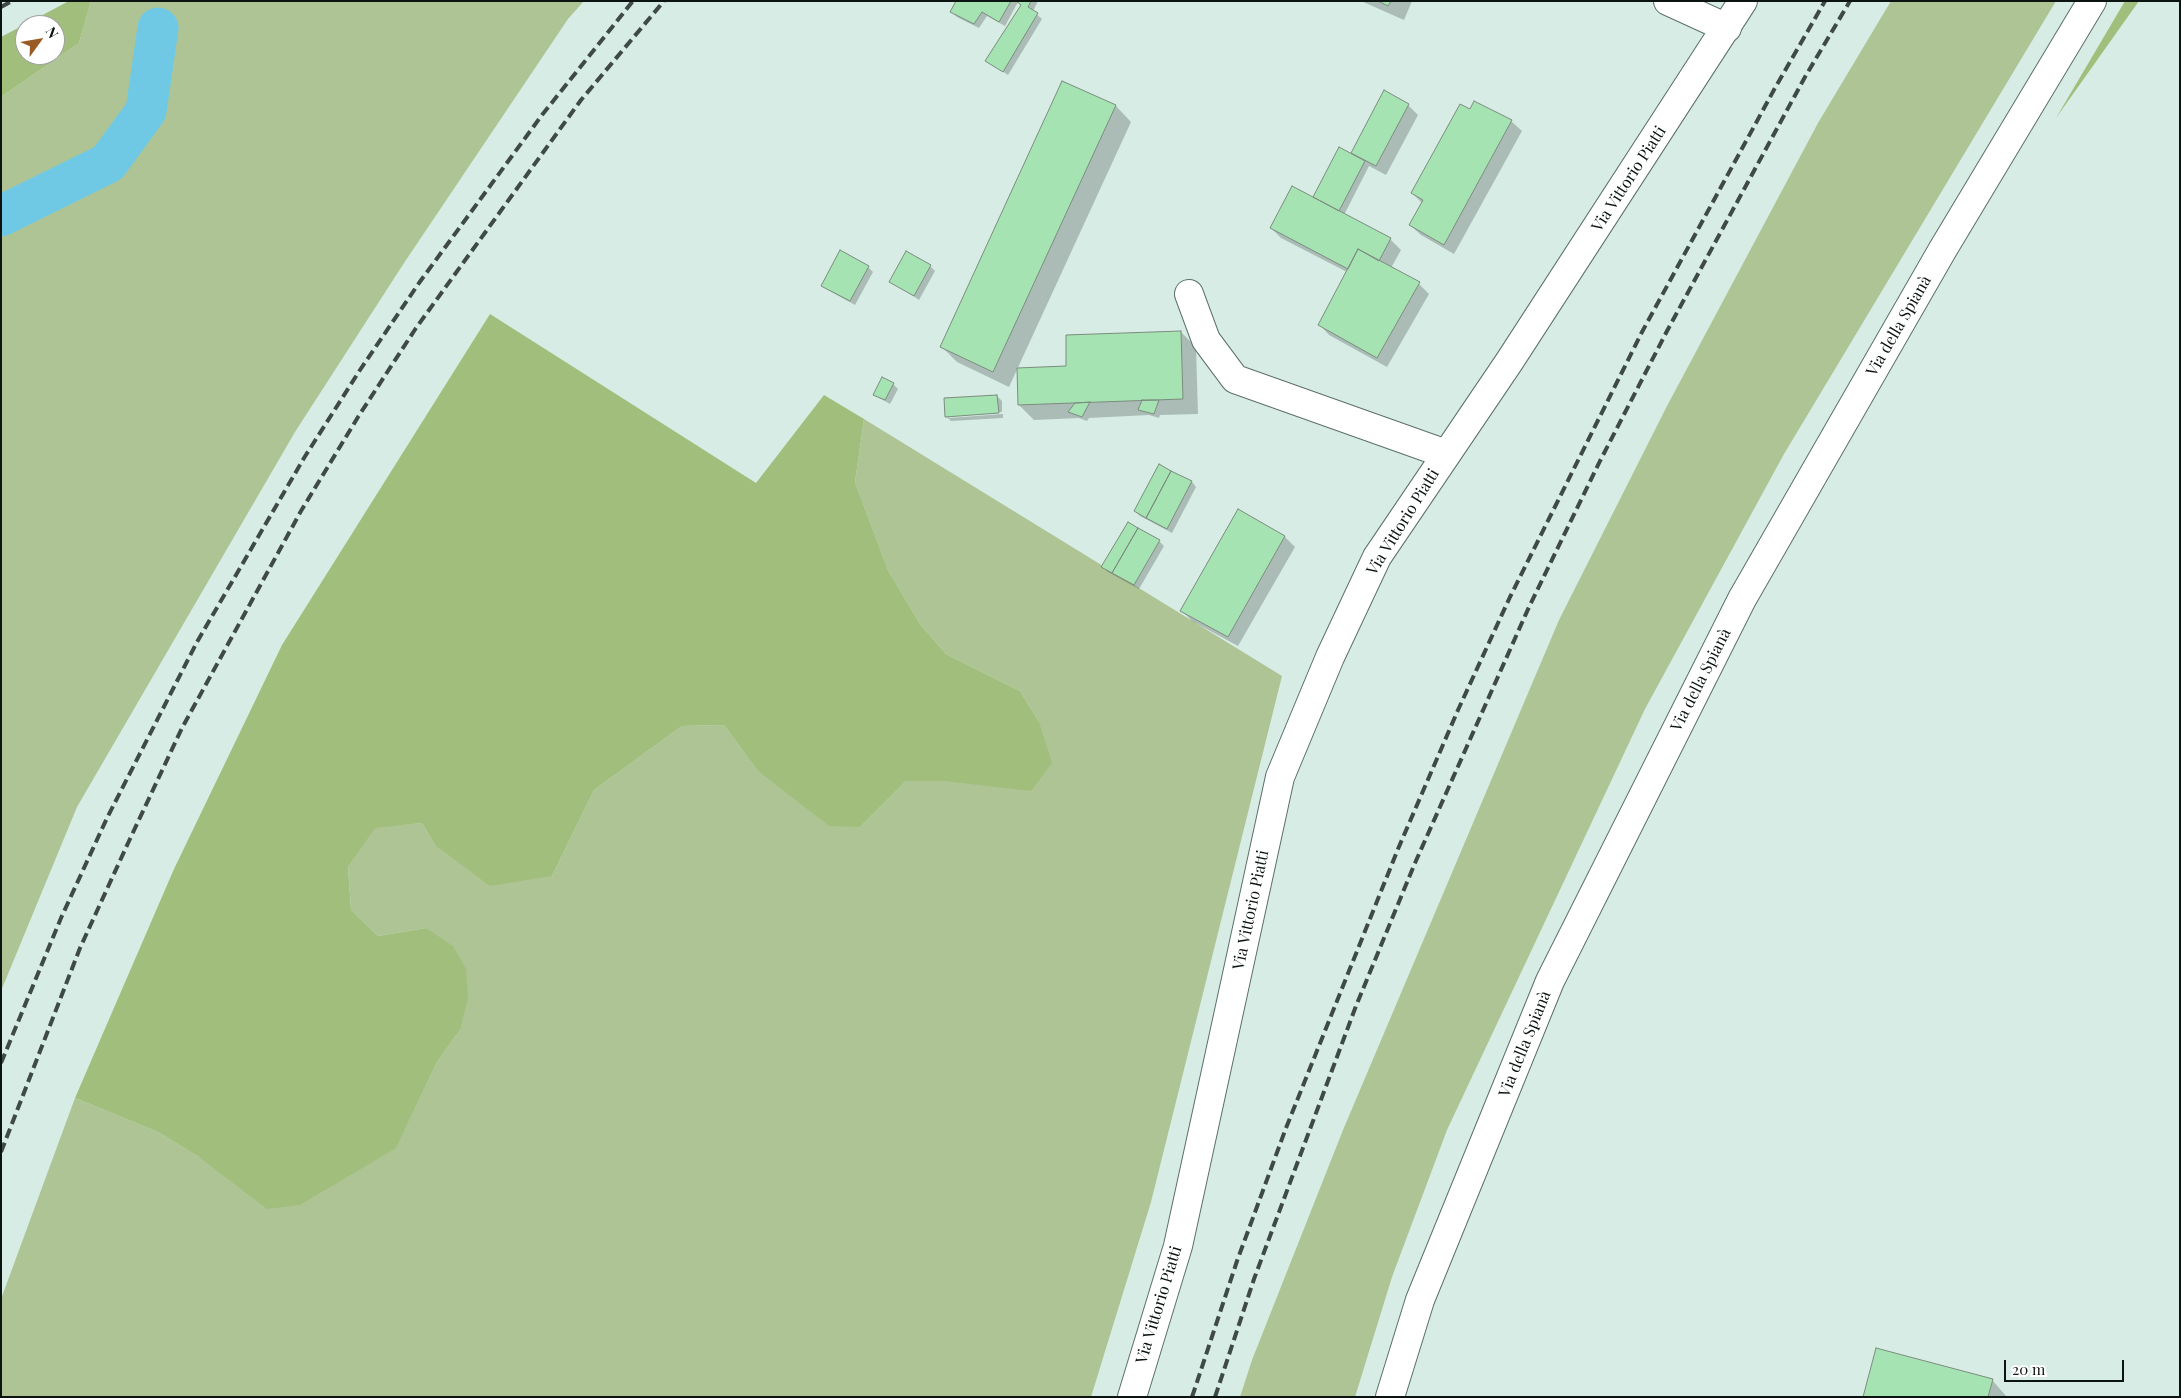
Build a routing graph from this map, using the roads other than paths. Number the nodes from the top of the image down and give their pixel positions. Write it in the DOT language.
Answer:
graph roads {
  1 [pos="1668,1"];
  2 [pos="1743,1"];
  3 [pos="2092,1"];
  4 [pos="1727,28"];
  5 [pos="1189,294"];
  6 [pos="1446,454"];
  7 [pos="1132,1397"];
  8 [pos="1390,1397"];
  1 -- 4 [label="street"];
  2 -- 4 [label="street, Via Vittorio Piatti"];
  3 -- 8 [label="street, Via della Spianà"];
  4 -- 6 [label="street, Via Vittorio Piatti"];
  5 -- 6 [label="street, Via Vittorio Piatti"];
  6 -- 7 [label="street, Via Vittorio Piatti"];
}
